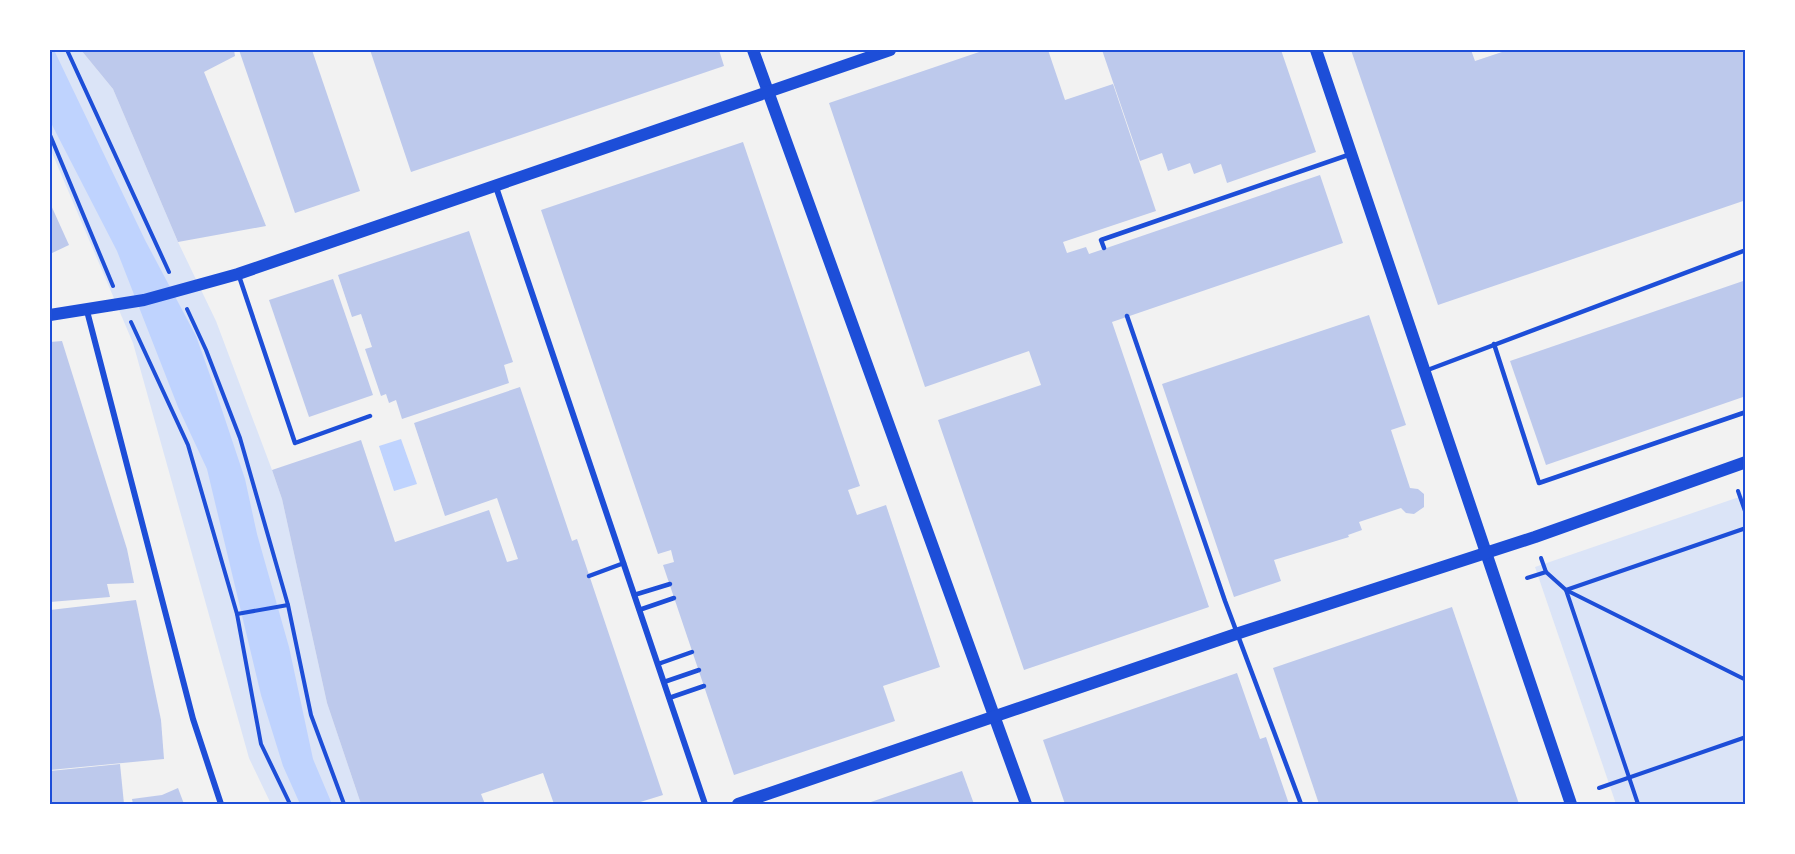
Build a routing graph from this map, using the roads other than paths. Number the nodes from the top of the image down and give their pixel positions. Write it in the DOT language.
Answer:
graph roads {
  1 [pos="753,50"];
  2 [pos="890,50"];
  3 [pos="1316,50"];
  4 [pos="768,92"];
  5 [pos="1352,153"];
  6 [pos="495,184"];
  7 [pos="1104,249"];
  8 [pos="1746,250"];
  9 [pos="238,274"];
  10 [pos="87,311"];
  11 [pos="50,315"];
  12 [pos="1127,316"];
  13 [pos="1494,344"];
  14 [pos="1425,370"];
  15 [pos="1746,412"];
  16 [pos="370,416"];
  17 [pos="1746,462"];
  18 [pos="1487,553"];
  19 [pos="624,563"];
  20 [pos="589,576"];
  21 [pos="669,584"];
  22 [pos="634,596"];
  23 [pos="674,598"];
  24 [pos="639,610"];
  25 [pos="1239,633"];
  26 [pos="692,652"];
  27 [pos="658,664"];
  28 [pos="699,670"];
  29 [pos="664,682"];
  30 [pos="704,686"];
  31 [pos="669,698"];
  32 [pos="993,717"];
  33 [pos="221,804"];
  34 [pos="705,804"];
  35 [pos="738,804"];
  36 [pos="1026,804"];
  37 [pos="1301,804"];
  38 [pos="1571,804"];
  1 -- 4 [label="main road"];
  2 -- 4 [label="main road"];
  3 -- 5 [label="main road"];
  4 -- 6 [label="main road"];
  4 -- 32 [label="main road"];
  5 -- 7 [label="lane"];
  5 -- 14 [label="main road"];
  6 -- 9 [label="main road"];
  6 -- 19 [label="street"];
  8 -- 13 [label="lane"];
  9 -- 10 [label="main road"];
  9 -- 16 [label="lane"];
  10 -- 11 [label="main road"];
  10 -- 33 [label="street"];
  12 -- 25 [label="lane"];
  13 -- 14 [label="lane"];
  13 -- 15 [label="lane"];
  14 -- 18 [label="main road"];
  17 -- 18 [label="main road"];
  18 -- 25 [label="main road"];
  18 -- 38 [label="main road"];
  19 -- 20 [label="lane"];
  19 -- 22 [label="street"];
  21 -- 22 [label="lane"];
  22 -- 24 [label="street"];
  23 -- 24 [label="lane"];
  24 -- 27 [label="street"];
  25 -- 32 [label="main road"];
  25 -- 37 [label="lane"];
  26 -- 27 [label="lane"];
  27 -- 29 [label="street"];
  28 -- 29 [label="lane"];
  29 -- 31 [label="street"];
  30 -- 31 [label="lane"];
  31 -- 34 [label="street"];
  32 -- 35 [label="main road"];
  32 -- 36 [label="main road"];
}
